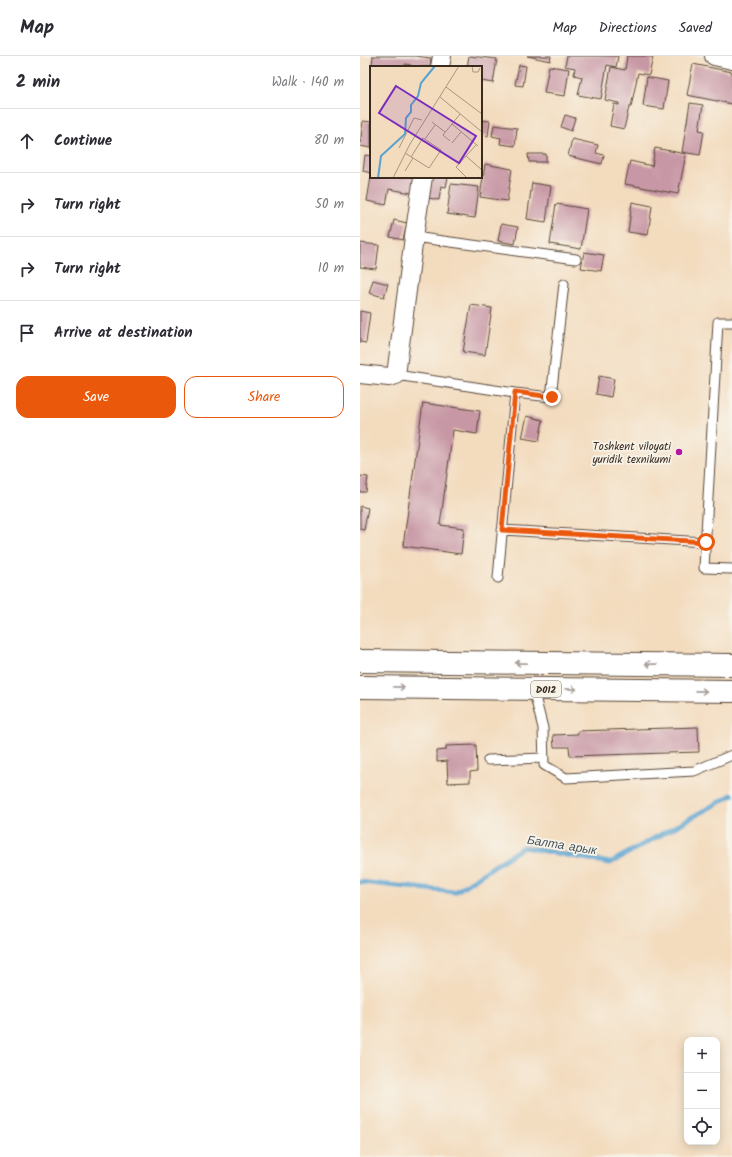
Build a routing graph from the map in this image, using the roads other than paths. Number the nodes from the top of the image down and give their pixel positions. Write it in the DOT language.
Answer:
graph roads {
  1 [pos="442,56"];
  2 [pos="714,56"];
  3 [pos="732,60"];
  4 [pos="440,66"];
  5 [pos="423,178"];
  6 [pos="414,237"];
  7 [pos="576,259"];
  8 [pos="564,284"];
  9 [pos="732,322"];
  10 [pos="360,374"];
  11 [pos="396,375"];
  12 [pos="515,392"];
  13 [pos="502,530"];
  14 [pos="706,542"];
  15 [pos="732,569"];
  16 [pos="498,578"];
  17 [pos="360,661"];
  18 [pos="732,665"];
  19 [pos="360,687"];
  20 [pos="533,689"];
  21 [pos="732,691"];
  22 [pos="732,755"];
  23 [pos="544,758"];
  24 [pos="488,760"];
  1 -- 4 [label="street"];
  2 -- 3 [label="street"];
  5 -- 6 [label="street"];
  6 -- 7 [label="lane"];
  6 -- 11 [label="street"];
  8 -- 12 [label="lane"];
  9 -- 14 [label="lane"];
  10 -- 11 [label="street"];
  11 -- 12 [label="lane"];
  12 -- 13 [label="lane"];
  13 -- 14 [label="lane"];
  13 -- 16 [label="lane"];
  14 -- 15 [label="lane"];
  18 -- 17 [label="highway, one-way"];
  19 -- 20 [label="highway, D012, one-way"];
  20 -- 21 [label="highway, D012, one-way"];
  20 -- 23 [label="lane"];
  22 -- 23 [label="lane"];
  23 -- 24 [label="lane"];
}
